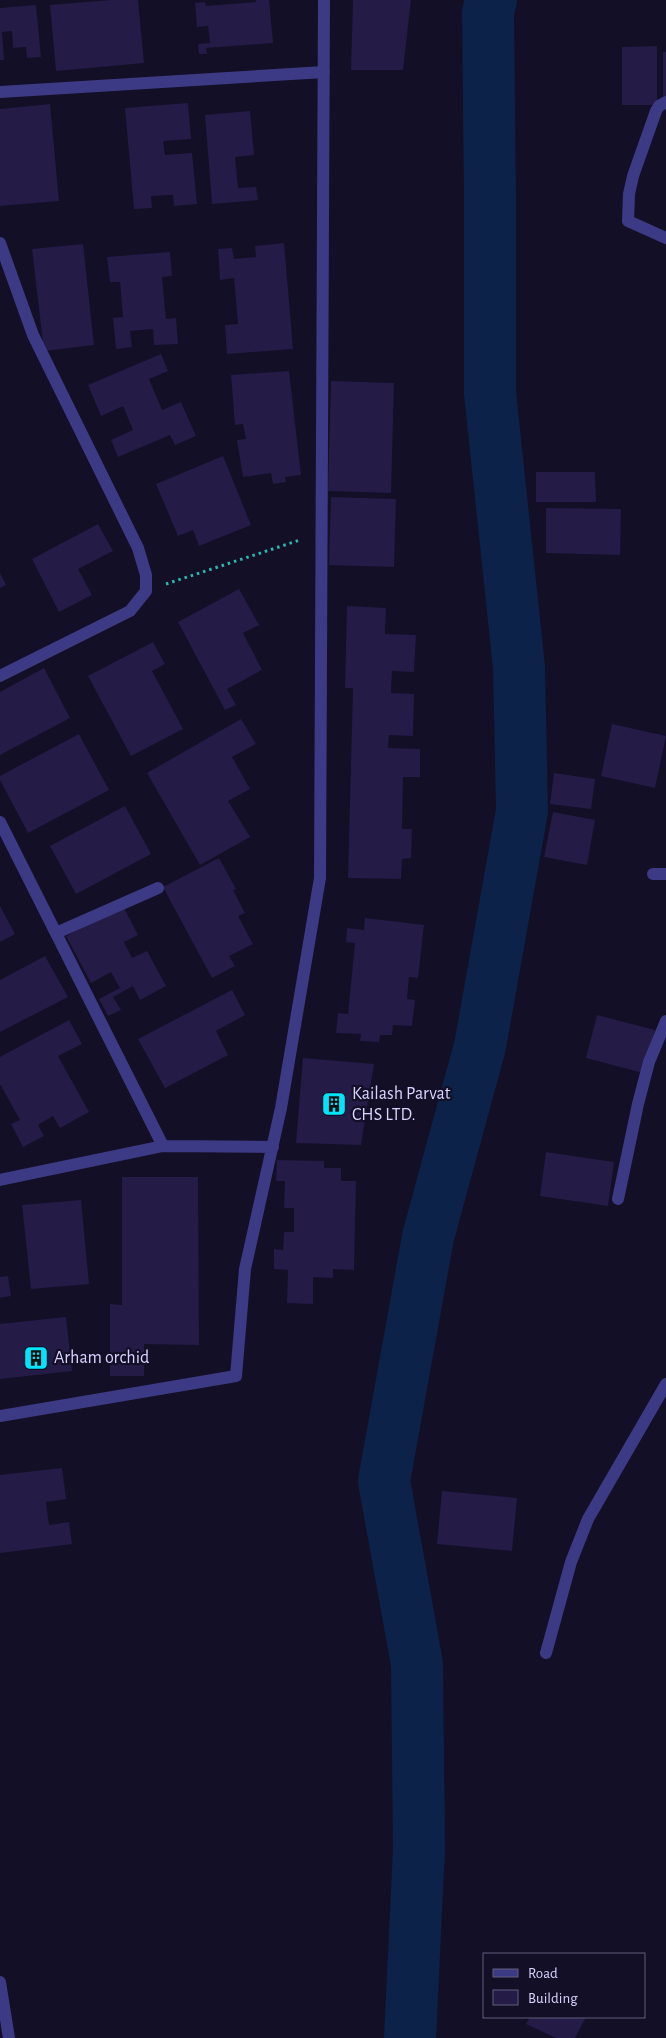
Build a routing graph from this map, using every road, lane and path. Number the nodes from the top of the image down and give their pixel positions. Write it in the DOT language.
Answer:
graph roads {
  1 [pos="324,0"];
  2 [pos="324,72"];
  3 [pos="0,92"];
  4 [pos="666,102"];
  5 [pos="666,238"];
  6 [pos="0,243"];
  7 [pos="322,533"];
  8 [pos="146,591"];
  9 [pos="0,676"];
  10 [pos="0,822"];
  11 [pos="653,874"];
  12 [pos="666,874"];
  13 [pos="158,888"];
  14 [pos="56,932"];
  15 [pos="666,1021"];
  16 [pos="163,1146"];
  17 [pos="273,1147"];
  18 [pos="0,1180"];
  19 [pos="618,1199"];
  20 [pos="666,1384"];
  21 [pos="0,1416"];
  22 [pos="546,1653"];
  23 [pos="0,1982"];
  24 [pos="9,2038"];
  1 -- 2 [label="street"];
  2 -- 3 [label="street"];
  2 -- 7 [label="street"];
  4 -- 5 [label="street"];
  6 -- 8 [label="street"];
  7 -- 8 [label="path"];
  7 -- 17 [label="street"];
  8 -- 9 [label="street"];
  10 -- 14 [label="street"];
  11 -- 12 [label="street"];
  13 -- 14 [label="street"];
  14 -- 16 [label="street"];
  15 -- 19 [label="street"];
  16 -- 17 [label="street"];
  16 -- 18 [label="street"];
  17 -- 21 [label="street"];
  20 -- 22 [label="street"];
  23 -- 24 [label="street"];
}
